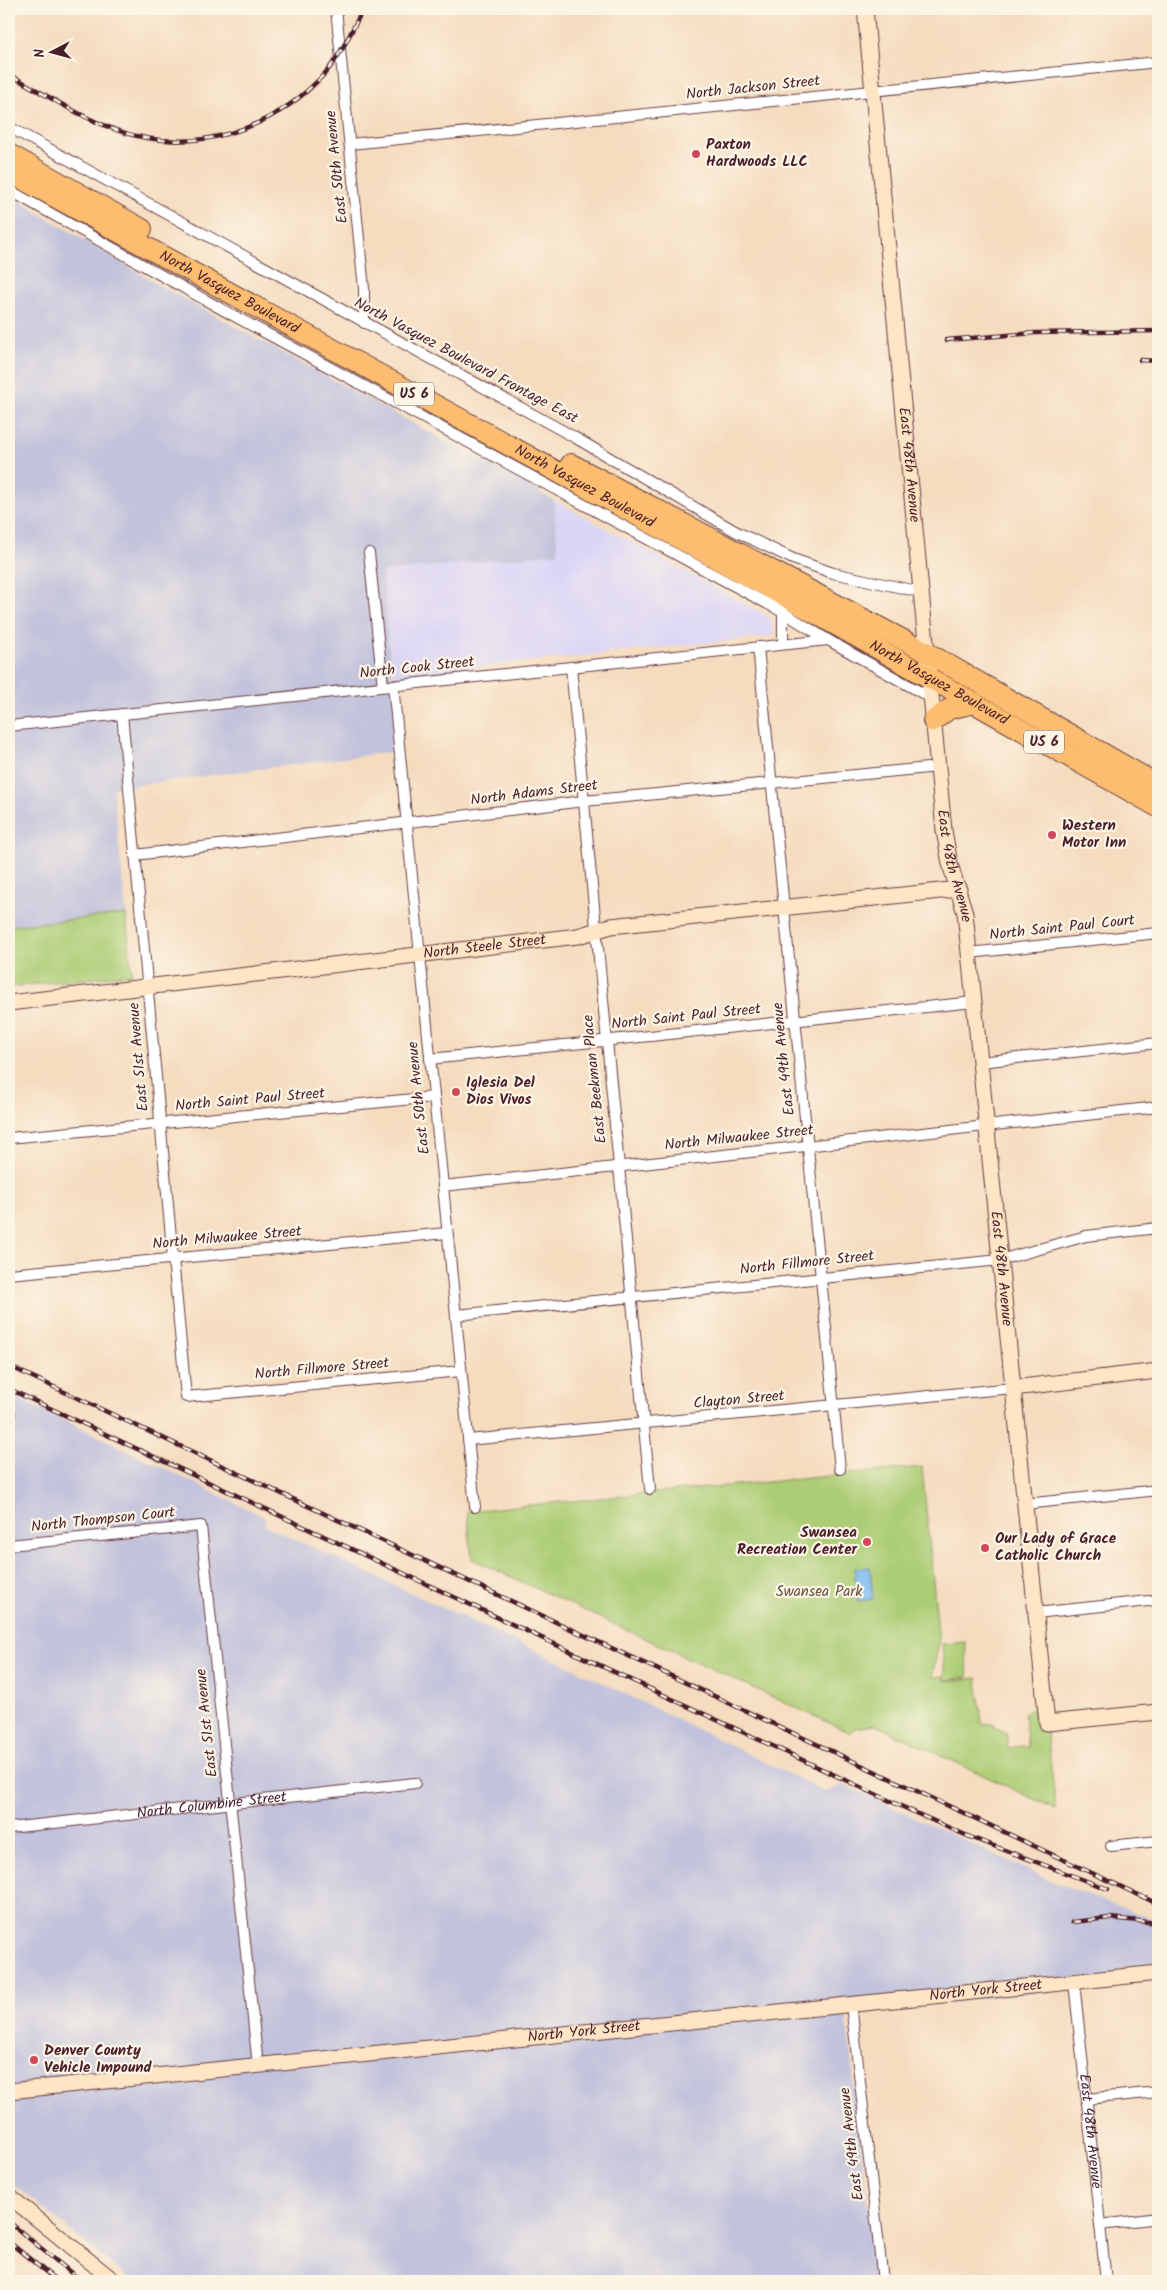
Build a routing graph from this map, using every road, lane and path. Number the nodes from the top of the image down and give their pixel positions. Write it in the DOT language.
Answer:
graph roads {
  1 [pos="336,9"];
  2 [pos="865,9"];
  3 [pos="1158,62"];
  4 [pos="873,91"];
  5 [pos="9,126"];
  6 [pos="350,144"];
  7 [pos="9,154"];
  8 [pos="9,172"];
  9 [pos="9,190"];
  10 [pos="364,323"];
  11 [pos="369,553"];
  12 [pos="921,592"];
  13 [pos="784,605"];
  14 [pos="828,640"];
  15 [pos="783,644"];
  16 [pos="758,647"];
  17 [pos="926,652"];
  18 [pos="571,666"];
  19 [pos="929,678"];
  20 [pos="388,686"];
  21 [pos="931,698"];
  22 [pos="975,703"];
  23 [pos="122,714"];
  24 [pos="933,721"];
  25 [pos="9,726"];
  26 [pos="938,767"];
  27 [pos="772,784"];
  28 [pos="1158,786"];
  29 [pos="584,802"];
  30 [pos="1158,807"];
  31 [pos="406,823"];
  32 [pos="135,855"];
  33 [pos="958,889"];
  34 [pos="784,908"];
  35 [pos="594,931"];
  36 [pos="1158,933"];
  37 [pos="969,953"];
  38 [pos="420,954"];
  39 [pos="147,986"];
  40 [pos="974,1002"];
  41 [pos="9,1003"];
  42 [pos="796,1021"];
  43 [pos="607,1041"];
  44 [pos="1158,1043"];
  45 [pos="430,1059"];
  46 [pos="980,1062"];
  47 [pos="434,1097"];
  48 [pos="1158,1107"];
  49 [pos="160,1124"];
  50 [pos="987,1126"];
  51 [pos="9,1138"];
  52 [pos="808,1146"];
  53 [pos="619,1167"];
  54 [pos="443,1186"];
  55 [pos="1158,1228"];
  56 [pos="448,1233"];
  57 [pos="173,1258"];
  58 [pos="1000,1260"];
  59 [pos="9,1274"];
  60 [pos="820,1276"];
  61 [pos="631,1297"];
  62 [pos="456,1315"];
  63 [pos="461,1371"];
  64 [pos="1158,1372"];
  65 [pos="1013,1388"];
  66 [pos="186,1396"];
  67 [pos="834,1406"];
  68 [pos="644,1424"];
  69 [pos="468,1440"];
  70 [pos="840,1469"];
  71 [pos="650,1488"];
  72 [pos="1158,1490"];
  73 [pos="1025,1504"];
  74 [pos="475,1507"];
  75 [pos="201,1526"];
  76 [pos="9,1545"];
  77 [pos="1158,1600"];
  78 [pos="1036,1614"];
  79 [pos="1158,1712"];
  80 [pos="415,1784"];
  81 [pos="231,1804"];
  82 [pos="9,1828"];
  83 [pos="1158,1841"];
  84 [pos="1111,1846"];
  85 [pos="1158,1973"];
  86 [pos="1074,1982"];
  87 [pos="851,2004"];
  88 [pos="258,2066"];
  89 [pos="9,2091"];
  90 [pos="1158,2092"];
  91 [pos="1086,2099"];
  92 [pos="9,2196"];
  93 [pos="1158,2218"];
  94 [pos="1100,2225"];
  95 [pos="114,2281"];
  96 [pos="883,2281"];
  97 [pos="1106,2281"];
  1 -- 6 [label="street, East 50th Avenue"];
  2 -- 4 [label="street, East 48th Avenue"];
  3 -- 4 [label="street, North Jackson Street"];
  4 -- 6 [label="street, North Jackson Street"];
  4 -- 12 [label="street, East 48th Avenue"];
  5 -- 10 [label="street, North Vasquez Boulevard Frontage East"];
  6 -- 10 [label="street, East 50th Avenue"];
  7 -- 17 [label="highway, North Vasquez Boulevard / US 6"];
  8 -- 13 [label="highway, North Vasquez Boulevard / US 6"];
  9 -- 13 [label="street"];
  10 -- 12 [label="street, North Vasquez Boulevard Frontage East"];
  11 -- 20 [label="street, East 50th Avenue"];
  12 -- 17 [label="street, East 48th Avenue"];
  13 -- 14 [label="street"];
  13 -- 15 [label="street"];
  13 -- 19 [label="highway, North Vasquez Boulevard / US 6"];
  14 -- 15 [label="street, North Cook Street"];
  14 -- 21 [label="street"];
  15 -- 16 [label="street, North Cook Street"];
  16 -- 18 [label="street, North Cook Street"];
  16 -- 27 [label="street, East 49th Avenue"];
  17 -- 19 [label="street, East 48th Avenue"];
  17 -- 28 [label="highway, North Vasquez Boulevard / US 6"];
  18 -- 20 [label="street, North Cook Street"];
  18 -- 29 [label="street, East Beekman Place"];
  19 -- 21 [label="street, East 48th Avenue"];
  19 -- 22 [label="highway, North Vasquez Boulevard / US 6"];
  20 -- 23 [label="street, North Cook Street"];
  20 -- 31 [label="street, East 50th Avenue"];
  21 -- 24 [label="street, East 48th Avenue"];
  22 -- 24 [label="highway"];
  22 -- 30 [label="highway, North Vasquez Boulevard / US 6"];
  23 -- 25 [label="street, North Cook Street"];
  23 -- 32 [label="street, East 51st Avenue"];
  24 -- 26 [label="street, East 48th Avenue"];
  26 -- 27 [label="street, North Adams Street"];
  26 -- 33 [label="street, East 48th Avenue"];
  27 -- 29 [label="street, North Adams Street"];
  27 -- 34 [label="street, East 49th Avenue"];
  29 -- 31 [label="street, North Adams Street"];
  29 -- 35 [label="street, East Beekman Place"];
  31 -- 32 [label="street, North Adams Street"];
  31 -- 38 [label="street, East 50th Avenue"];
  32 -- 39 [label="street, East 51st Avenue"];
  33 -- 34 [label="street, North Steele Street"];
  33 -- 37 [label="street, East 48th Avenue"];
  34 -- 35 [label="street, North Steele Street"];
  34 -- 42 [label="street, East 49th Avenue"];
  35 -- 38 [label="street, North Steele Street"];
  35 -- 43 [label="street, East Beekman Place"];
  36 -- 37 [label="street, North Saint Paul Court"];
  37 -- 40 [label="street, East 48th Avenue"];
  38 -- 39 [label="street, North Steele Street"];
  38 -- 45 [label="street, East 50th Avenue"];
  39 -- 41 [label="street, North Steele Street"];
  39 -- 49 [label="street, East 51st Avenue"];
  40 -- 42 [label="street, North Saint Paul Street"];
  40 -- 46 [label="street, East 48th Avenue"];
  42 -- 43 [label="street, North Saint Paul Street"];
  42 -- 52 [label="street, East 49th Avenue"];
  43 -- 45 [label="street, North Saint Paul Street"];
  43 -- 53 [label="street, East Beekman Place"];
  44 -- 46 [label="street"];
  45 -- 47 [label="street, East 50th Avenue"];
  46 -- 50 [label="street, East 48th Avenue"];
  47 -- 49 [label="street, North Saint Paul Street"];
  47 -- 54 [label="street, East 50th Avenue"];
  48 -- 50 [label="street, North Milwaukee Street"];
  49 -- 51 [label="street, North Saint Paul Street"];
  49 -- 57 [label="street, East 51st Avenue"];
  50 -- 52 [label="street, North Milwaukee Street"];
  50 -- 58 [label="street, East 48th Avenue"];
  52 -- 53 [label="street, North Milwaukee Street"];
  52 -- 60 [label="street, East 49th Avenue"];
  53 -- 54 [label="street, North Milwaukee Street"];
  53 -- 61 [label="street, East Beekman Place"];
  54 -- 56 [label="street, East 50th Avenue"];
  55 -- 58 [label="street, North Fillmore Street"];
  56 -- 57 [label="street, North Milwaukee Street"];
  56 -- 62 [label="street, East 50th Avenue"];
  57 -- 59 [label="street, North Milwaukee Street"];
  57 -- 66 [label="street, East 51st Avenue"];
  58 -- 60 [label="street, North Fillmore Street"];
  58 -- 65 [label="street, East 48th Avenue"];
  60 -- 61 [label="street, North Fillmore Street"];
  60 -- 67 [label="street, East 49th Avenue"];
  61 -- 62 [label="street, North Fillmore Street"];
  61 -- 68 [label="street, East Beekman Place"];
  62 -- 63 [label="street, East 50th Avenue"];
  63 -- 66 [label="street, North Fillmore Street"];
  63 -- 69 [label="street, East 50th Avenue"];
  64 -- 65 [label="street"];
  65 -- 67 [label="street, Clayton Street"];
  65 -- 73 [label="street, East 48th Avenue"];
  67 -- 68 [label="street, Clayton Street"];
  67 -- 70 [label="street, East 49th Avenue"];
  68 -- 69 [label="street, Clayton Street"];
  68 -- 71 [label="street, East Beekman Place"];
  69 -- 74 [label="street, East 50th Avenue"];
  72 -- 73 [label="street"];
  73 -- 78 [label="street, East 48th Avenue"];
  75 -- 76 [label="street, North Thompson Court"];
  75 -- 81 [label="street, East 51st Avenue"];
  77 -- 78 [label="street"];
  78 -- 79 [label="street, East 48th Avenue"];
  80 -- 81 [label="street, North Columbine Street"];
  81 -- 82 [label="street, North Columbine Street"];
  81 -- 88 [label="street, East 51st Avenue"];
  83 -- 84 [label="street"];
  85 -- 86 [label="street, North York Street"];
  86 -- 87 [label="street, North York Street"];
  86 -- 91 [label="street, East 48th Avenue"];
  87 -- 88 [label="street, North York Street"];
  87 -- 96 [label="street, East 49th Avenue"];
  88 -- 89 [label="street, North York Street"];
  90 -- 91 [label="street"];
  91 -- 94 [label="street, East 48th Avenue"];
  92 -- 95 [label="street"];
  93 -- 94 [label="street"];
  94 -- 97 [label="street, East 48th Avenue"];
}
